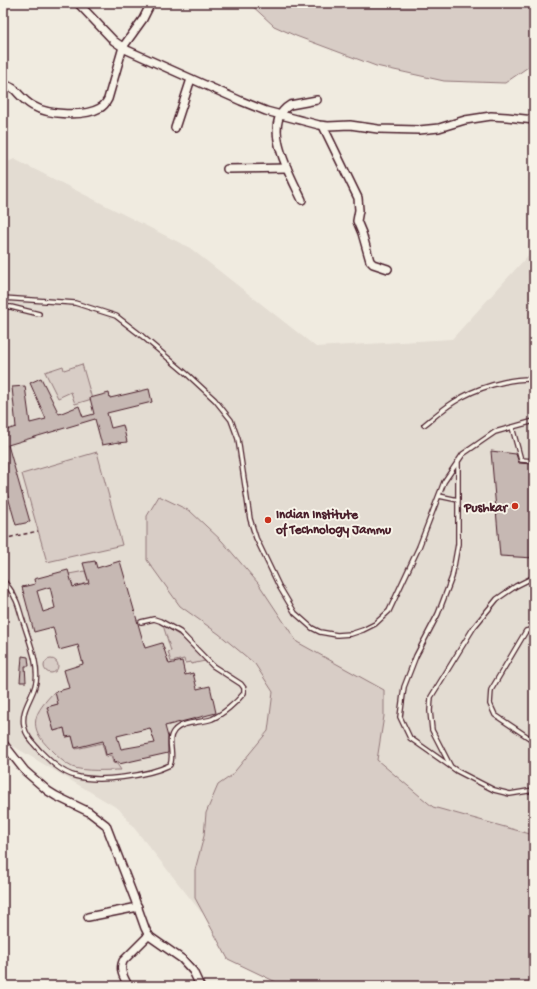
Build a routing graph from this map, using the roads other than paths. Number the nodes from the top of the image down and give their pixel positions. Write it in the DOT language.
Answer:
graph roads {
  1 [pos="78,3"];
  2 [pos="151,3"];
  3 [pos="122,47"];
  4 [pos="191,78"];
  5 [pos="3,84"];
  6 [pos="317,100"];
  7 [pos="280,115"];
  8 [pos="534,120"];
  9 [pos="323,126"];
  10 [pos="175,128"];
  11 [pos="287,168"];
  12 [pos="227,169"];
  13 [pos="302,200"];
  14 [pos="388,269"];
  15 [pos="3,298"];
  16 [pos="3,307"];
  17 [pos="39,314"];
  18 [pos="534,379"];
  19 [pos="534,421"];
  20 [pos="424,425"];
  21 [pos="512,427"];
  22 [pos="458,461"];
  23 [pos="534,461"];
  24 [pos="439,496"];
  25 [pos="458,500"];
  26 [pos="534,579"];
  27 [pos="3,580"];
  28 [pos="141,622"];
  29 [pos="534,629"];
  30 [pos="534,741"];
  31 [pos="3,743"];
  32 [pos="451,766"];
  33 [pos="534,790"];
  34 [pos="138,908"];
  35 [pos="88,917"];
  36 [pos="149,935"];
  37 [pos="128,986"];
  38 [pos="200,986"];
  1 -- 3 [label="street"];
  2 -- 3 [label="street"];
  3 -- 4 [label="street"];
  3 -- 5 [label="street"];
  4 -- 7 [label="street"];
  4 -- 10 [label="street"];
  6 -- 7 [label="street"];
  7 -- 9 [label="street"];
  7 -- 11 [label="street"];
  8 -- 9 [label="street"];
  9 -- 14 [label="street"];
  11 -- 12 [label="street"];
  11 -- 13 [label="street"];
  15 -- 24 [label="lane"];
  16 -- 17 [label="lane"];
  18 -- 20 [label="lane"];
  19 -- 21 [label="lane"];
  21 -- 22 [label="lane"];
  21 -- 23 [label="lane"];
  22 -- 24 [label="lane"];
  22 -- 25 [label="lane"];
  24 -- 25 [label="lane"];
  25 -- 32 [label="lane"];
  26 -- 32 [label="lane"];
  27 -- 28 [label="lane"];
  29 -- 30 [label="lane"];
  31 -- 34 [label="street"];
  32 -- 33 [label="lane"];
  34 -- 35 [label="street"];
  34 -- 36 [label="street"];
  36 -- 37 [label="street"];
  36 -- 38 [label="street"];
}
